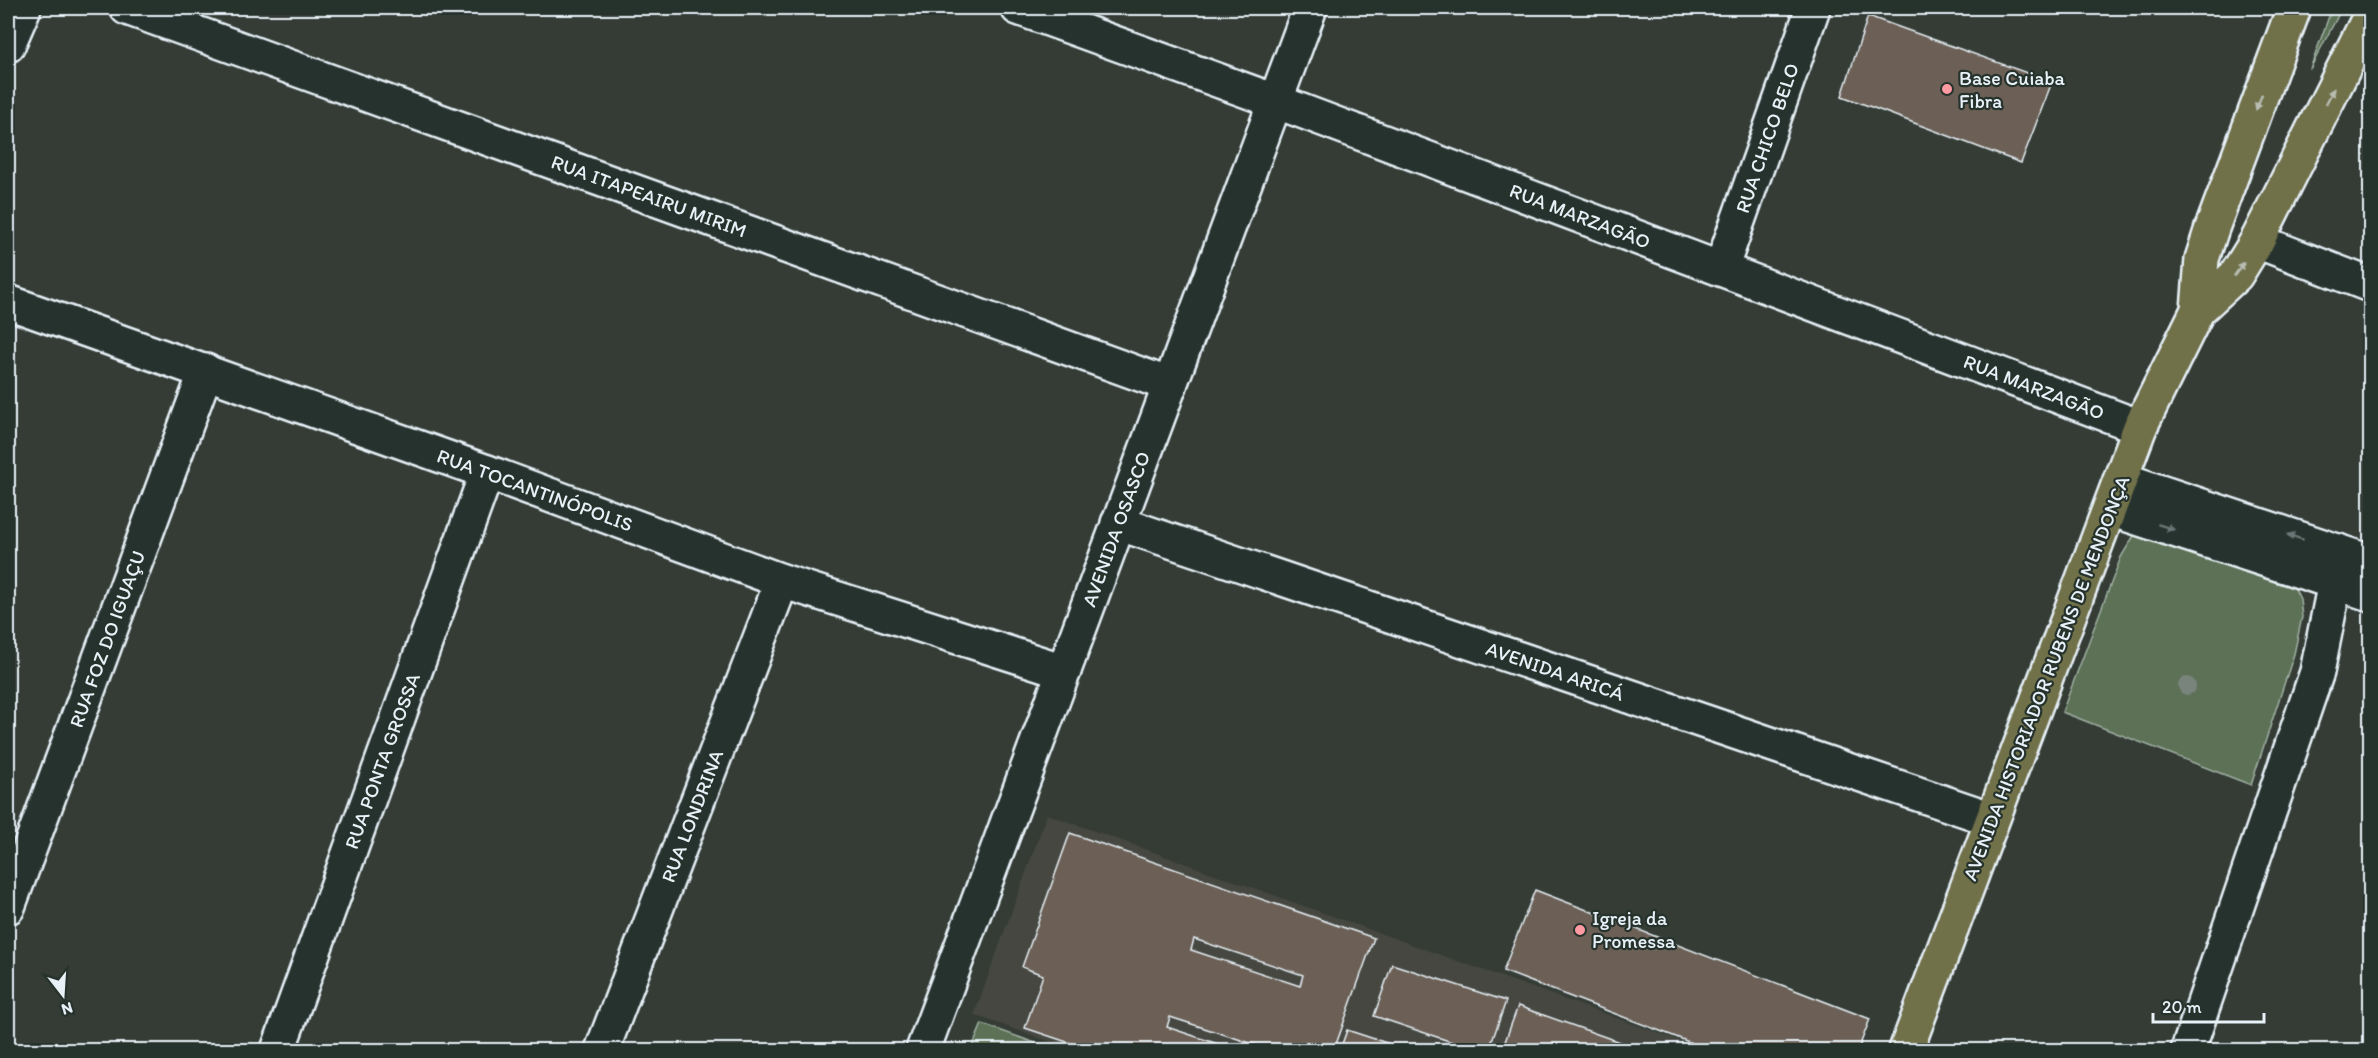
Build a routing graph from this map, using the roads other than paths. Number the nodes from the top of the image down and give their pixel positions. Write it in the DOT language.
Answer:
graph roads {
  1 [pos="24,8"];
  2 [pos="127,8"];
  3 [pos="1018,8"];
  4 [pos="1310,8"];
  5 [pos="1813,8"];
  6 [pos="2294,8"];
  7 [pos="2370,16"];
  8 [pos="8,45"];
  9 [pos="1275,101"];
  10 [pos="2257,241"];
  11 [pos="1721,269"];
  12 [pos="2370,285"];
  13 [pos="8,302"];
  14 [pos="2198,310"];
  15 [pos="206,371"];
  16 [pos="1170,385"];
  17 [pos="2140,427"];
  18 [pos="487,472"];
  19 [pos="2121,479"];
  20 [pos="2110,509"];
  21 [pos="1119,524"];
  22 [pos="2370,562"];
  23 [pos="2336,566"];
  24 [pos="783,581"];
  25 [pos="2370,594"];
  26 [pos="1064,671"];
  27 [pos="1992,819"];
  28 [pos="8,906"];
  29 [pos="278,1050"];
  30 [pos="602,1050"];
  31 [pos="923,1050"];
  32 [pos="1906,1050"];
  33 [pos="2188,1050"];
  1 -- 8 [label="street"];
  2 -- 16 [label="street, RUA ITAPEAIRU MIRIM"];
  3 -- 9 [label="street, RUA MARZAGÃO"];
  4 -- 9 [label="street, AVENIDA OSASCO"];
  5 -- 11 [label="street, RUA CHICO BELO"];
  6 -- 14 [label="main road, AVENIDA HISTORIADOR RUBENS DE MENDONÇA, one-way"];
  10 -- 7 [label="main road, AVENIDA HISTORIADOR RUBENS DE MENDONÇA, one-way"];
  9 -- 11 [label="street, RUA MARZAGÃO"];
  9 -- 16 [label="street, AVENIDA OSASCO"];
  10 -- 12 [label="street"];
  14 -- 10 [label="main road, AVENIDA HISTORIADOR RUBENS DE MENDONÇA, one-way"];
  11 -- 17 [label="street, RUA MARZAGÃO"];
  13 -- 15 [label="street, RUA TOCANTINÓPOLIS"];
  14 -- 17 [label="main road, AVENIDA HISTORIADOR RUBENS DE MENDONÇA"];
  15 -- 18 [label="street, RUA TOCANTINÓPOLIS"];
  15 -- 28 [label="street, RUA FOZ DO IGUAÇU"];
  16 -- 21 [label="street, AVENIDA OSASCO"];
  17 -- 19 [label="main road, AVENIDA HISTORIADOR RUBENS DE MENDONÇA"];
  18 -- 24 [label="street, RUA TOCANTINÓPOLIS"];
  18 -- 29 [label="street, RUA PONTA GROSSA"];
  19 -- 20 [label="main road, AVENIDA HISTORIADOR RUBENS DE MENDONÇA"];
  23 -- 19 [label="street, one-way"];
  20 -- 23 [label="street, one-way"];
  20 -- 27 [label="main road, AVENIDA HISTORIADOR RUBENS DE MENDONÇA"];
  21 -- 26 [label="street, AVENIDA OSASCO"];
  21 -- 27 [label="street, AVENIDA ARICÁ"];
  22 -- 23 [label="street"];
  23 -- 25 [label="street"];
  23 -- 33 [label="street"];
  24 -- 26 [label="street, RUA TOCANTINÓPOLIS"];
  24 -- 30 [label="street, RUA LONDRINA"];
  26 -- 31 [label="street, AVENIDA OSASCO"];
  27 -- 32 [label="main road, AVENIDA HISTORIADOR RUBENS DE MENDONÇA"];
}
